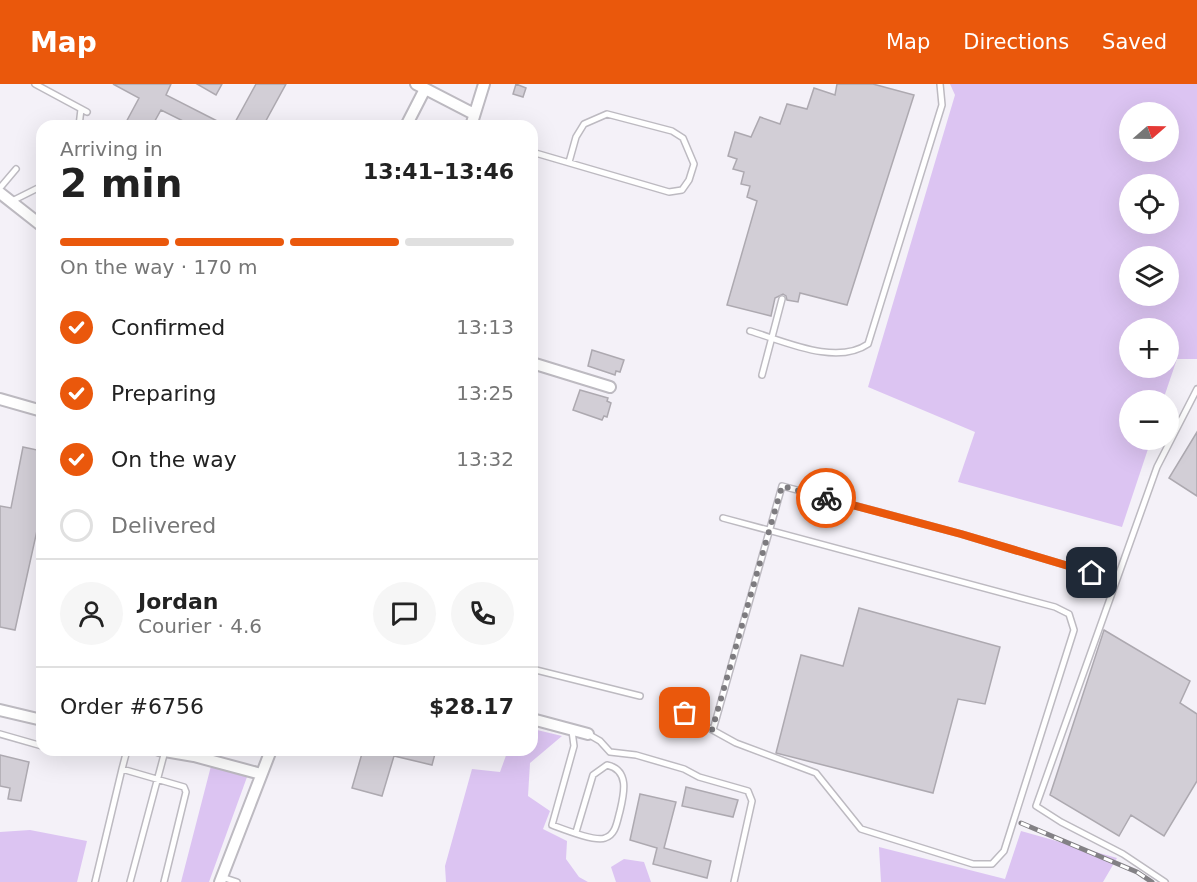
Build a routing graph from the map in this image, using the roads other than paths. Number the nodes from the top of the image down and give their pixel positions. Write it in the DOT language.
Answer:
graph roads {
  1 [pos="35,84"];
  2 [pos="484,84"];
  3 [pos="940,84"];
  4 [pos="421,86"];
  5 [pos="474,114"];
  6 [pos="82,120"];
  7 [pos="408,120"];
  8 [pos="472,120"];
  9 [pos="538,154"];
  10 [pos="569,162"];
  11 [pos="16,169"];
  12 [pos="0,188"];
  13 [pos="36,189"];
  14 [pos="0,193"];
  15 [pos="10,201"];
  16 [pos="36,221"];
  17 [pos="782,299"];
  18 [pos="750,331"];
  19 [pos="771,337"];
  20 [pos="538,365"];
  21 [pos="762,375"];
  22 [pos="610,387"];
  23 [pos="1197,389"];
  24 [pos="0,399"];
  25 [pos="36,409"];
  26 [pos="723,518"];
  27 [pos="769,531"];
  28 [pos="1092,573"];
  29 [pos="538,670"];
  30 [pos="640,696"];
  31 [pos="671,704"];
  32 [pos="0,710"];
  33 [pos="36,719"];
  34 [pos="538,720"];
  35 [pos="572,729"];
  36 [pos="712,730"];
  37 [pos="0,734"];
  38 [pos="588,734"];
  39 [pos="36,744"];
  40 [pos="610,752"];
  41 [pos="125,756"];
  42 [pos="162,756"];
  43 [pos="199,756"];
  44 [pos="268,756"];
  45 [pos="607,765"];
  46 [pos="122,769"];
  47 [pos="261,774"];
  48 [pos="157,779"];
  49 [pos="576,832"];
  50 [pos="221,879"];
  51 [pos="95,882"];
  52 [pos="130,882"];
  53 [pos="164,882"];
  54 [pos="237,882"];
  55 [pos="734,882"];
  56 [pos="1165,882"];
  1 -- 6 [label="lane"];
  2 -- 5 [label="street"];
  3 -- 19 [label="lane"];
  4 -- 5 [label="street"];
  4 -- 7 [label="street"];
  5 -- 8 [label="street"];
  9 -- 10 [label="lane"];
  10 -- 10 [label="lane"];
  11 -- 12 [label="lane"];
  13 -- 15 [label="lane"];
  14 -- 15 [label="street"];
  15 -- 16 [label="street"];
  17 -- 19 [label="lane"];
  18 -- 19 [label="lane"];
  19 -- 21 [label="lane"];
  20 -- 22 [label="street"];
  23 -- 56 [label="lane"];
  24 -- 25 [label="street"];
  26 -- 27 [label="lane"];
  27 -- 28 [label="lane"];
  27 -- 36 [label="lane"];
  27 -- 36 [label="lane"];
  29 -- 30 [label="lane"];
  31 -- 36 [label="lane"];
  32 -- 33 [label="street"];
  34 -- 35 [label="street"];
  35 -- 38 [label="street"];
  35 -- 49 [label="lane"];
  37 -- 39 [label="lane"];
  38 -- 40 [label="lane"];
  40 -- 45 [label="lane"];
  40 -- 55 [label="lane"];
  41 -- 46 [label="lane"];
  42 -- 48 [label="lane"];
  43 -- 47 [label="street"];
  44 -- 47 [label="street"];
  45 -- 49 [label="lane"];
  45 -- 49 [label="lane"];
  46 -- 48 [label="lane"];
  46 -- 51 [label="lane"];
  47 -- 50 [label="street"];
  48 -- 52 [label="lane"];
  48 -- 53 [label="lane"];
  50 -- 54 [label="lane"];
}
